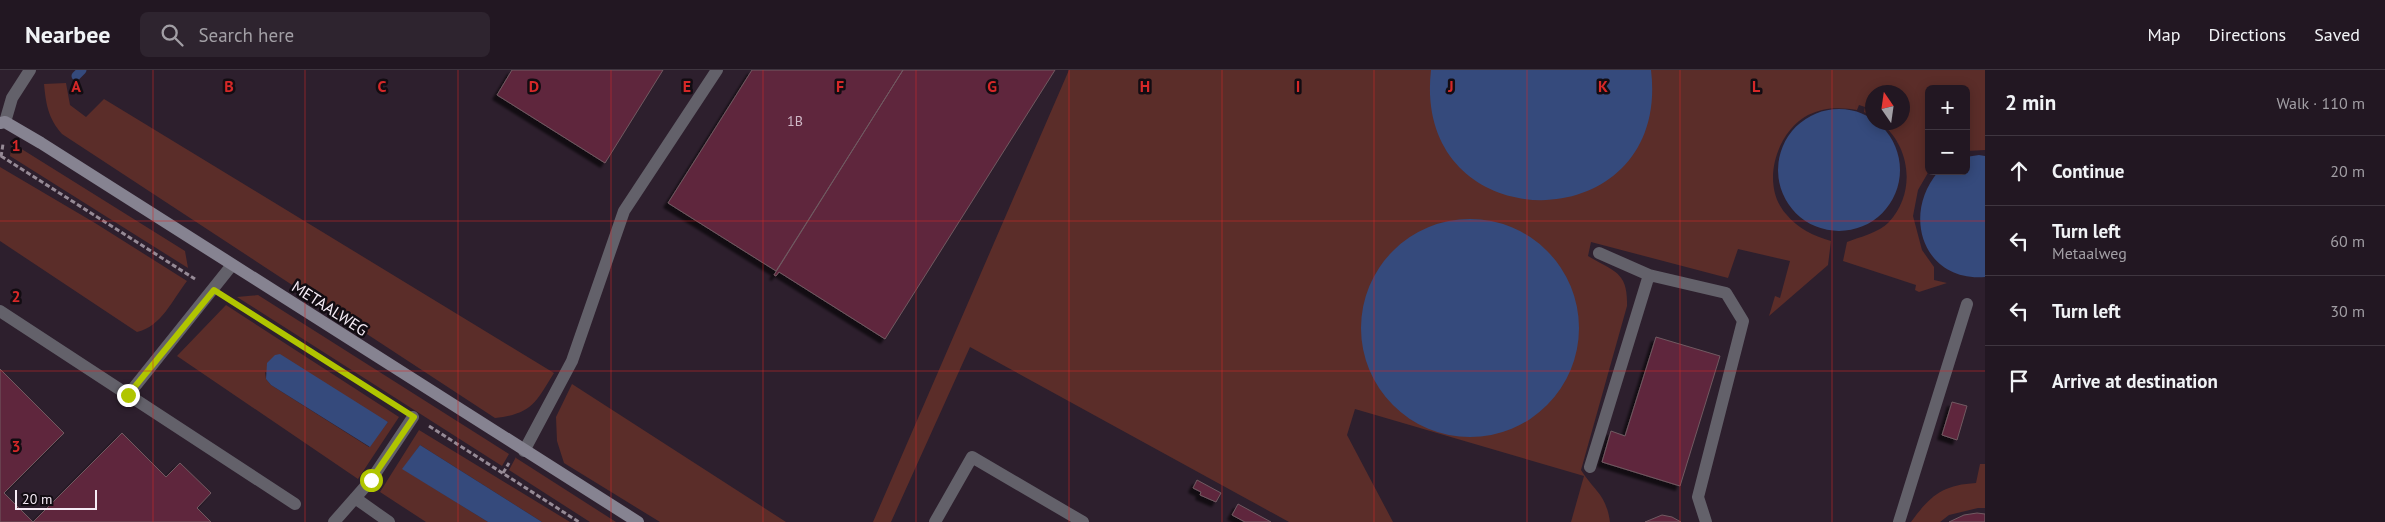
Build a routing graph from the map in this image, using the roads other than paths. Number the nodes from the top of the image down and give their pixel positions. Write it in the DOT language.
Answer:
graph roads {
  1 [pos="30,70"];
  2 [pos="717,70"];
  3 [pos="3,122"];
  4 [pos="1599,253"];
  5 [pos="232,265"];
  6 [pos="1649,275"];
  7 [pos="1967,304"];
  8 [pos="0,311"];
  9 [pos="128,395"];
  10 [pos="414,417"];
  11 [pos="524,451"];
  12 [pos="1590,467"];
  13 [pos="355,498"];
  14 [pos="295,504"];
  15 [pos="334,522"];
  16 [pos="388,522"];
  17 [pos="638,522"];
  18 [pos="935,522"];
  19 [pos="1083,522"];
  20 [pos="1706,522"];
  21 [pos="1900,522"];
  1 -- 3 [label="street"];
  2 -- 11 [label="street"];
  3 -- 5 [label="street, METAALWEG"];
  4 -- 6 [label="street"];
  5 -- 9 [label="street"];
  5 -- 11 [label="street, METAALWEG"];
  6 -- 12 [label="street"];
  6 -- 20 [label="street"];
  7 -- 21 [label="street"];
  8 -- 9 [label="street"];
  9 -- 14 [label="street"];
  10 -- 13 [label="street"];
  11 -- 17 [label="street, METAALWEG"];
  13 -- 15 [label="street"];
  13 -- 16 [label="street"];
  18 -- 19 [label="street"];
}
